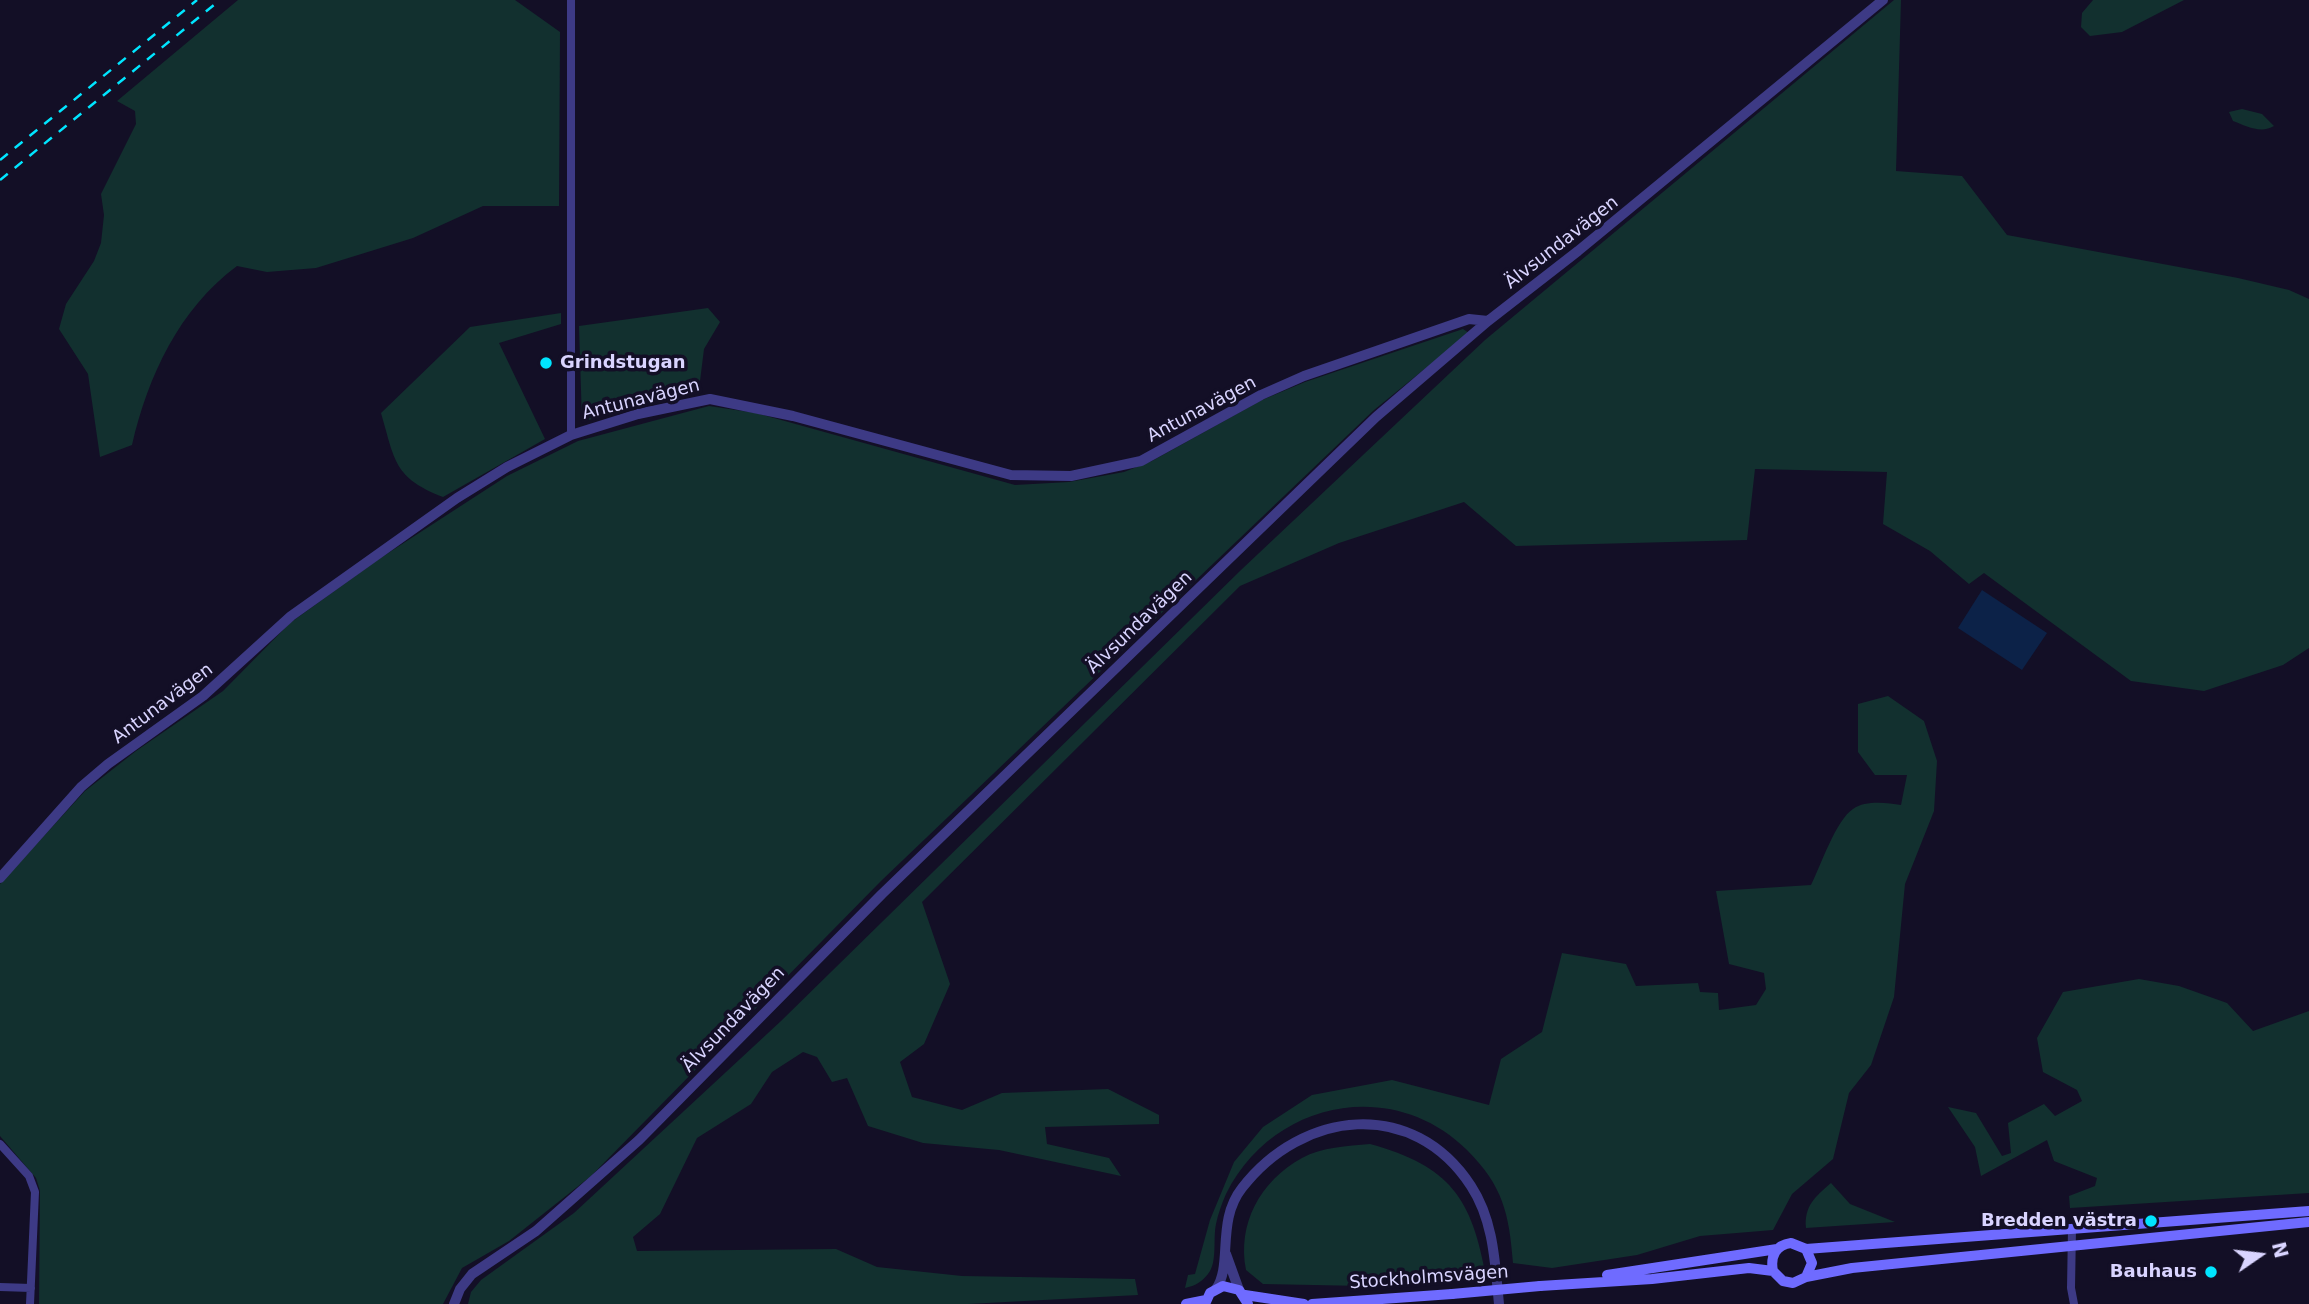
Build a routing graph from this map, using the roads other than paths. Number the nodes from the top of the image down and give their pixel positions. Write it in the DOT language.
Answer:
graph roads {
  1 [pos="571,0"];
  2 [pos="1883,0"];
  3 [pos="1488,321"];
  4 [pos="571,435"];
  5 [pos="0,878"];
  6 [pos="0,1144"];
  7 [pos="2309,1211"];
  8 [pos="2309,1222"];
  9 [pos="2072,1229"];
  10 [pos="2071,1246"];
  11 [pos="1223,1247"];
  12 [pos="1777,1249"];
  13 [pos="1806,1249"];
  14 [pos="1773,1271"];
  15 [pos="1807,1277"];
  16 [pos="1545,1286"];
  17 [pos="0,1287"];
  18 [pos="31,1288"];
  19 [pos="1216,1289"];
  20 [pos="1244,1296"];
  21 [pos="1205,1302"];
  22 [pos="30,1304"];
  23 [pos="454,1304"];
  24 [pos="1186,1304"];
  25 [pos="1304,1304"];
  26 [pos="1312,1304"];
  27 [pos="1499,1304"];
  28 [pos="2074,1304"];
  1 -- 4 [label="street"];
  2 -- 3 [label="street, Älvsundavägen"];
  3 -- 4 [label="street, Antunavägen"];
  3 -- 23 [label="street, Älvsundavägen"];
  4 -- 5 [label="street, Antunavägen"];
  6 -- 18 [label="street"];
  7 -- 9 [label="main road, Stockholmsvägen"];
  8 -- 10 [label="main road, Stockholmsvägen"];
  9 -- 10 [label="street"];
  9 -- 13 [label="main road, Stockholmsvägen"];
  10 -- 15 [label="main road, Stockholmsvägen"];
  10 -- 28 [label="street"];
  11 -- 19 [label="street"];
  11 -- 20 [label="street"];
  11 -- 27 [label="street"];
  12 -- 13 [label="main road, Stockholmsvägen"];
  12 -- 14 [label="main road"];
  12 -- 16 [label="main road, Stockholmsvägen"];
  13 -- 15 [label="main road"];
  14 -- 15 [label="main road, Stockholmsvägen"];
  14 -- 16 [label="main road, Stockholmsvägen"];
  16 -- 26 [label="main road, Stockholmsvägen, bridge"];
  17 -- 18 [label="street"];
  18 -- 22 [label="street"];
  19 -- 20 [label="main road"];
  19 -- 21 [label="main road"];
  20 -- 25 [label="main road"];
  21 -- 24 [label="main road"];
}
